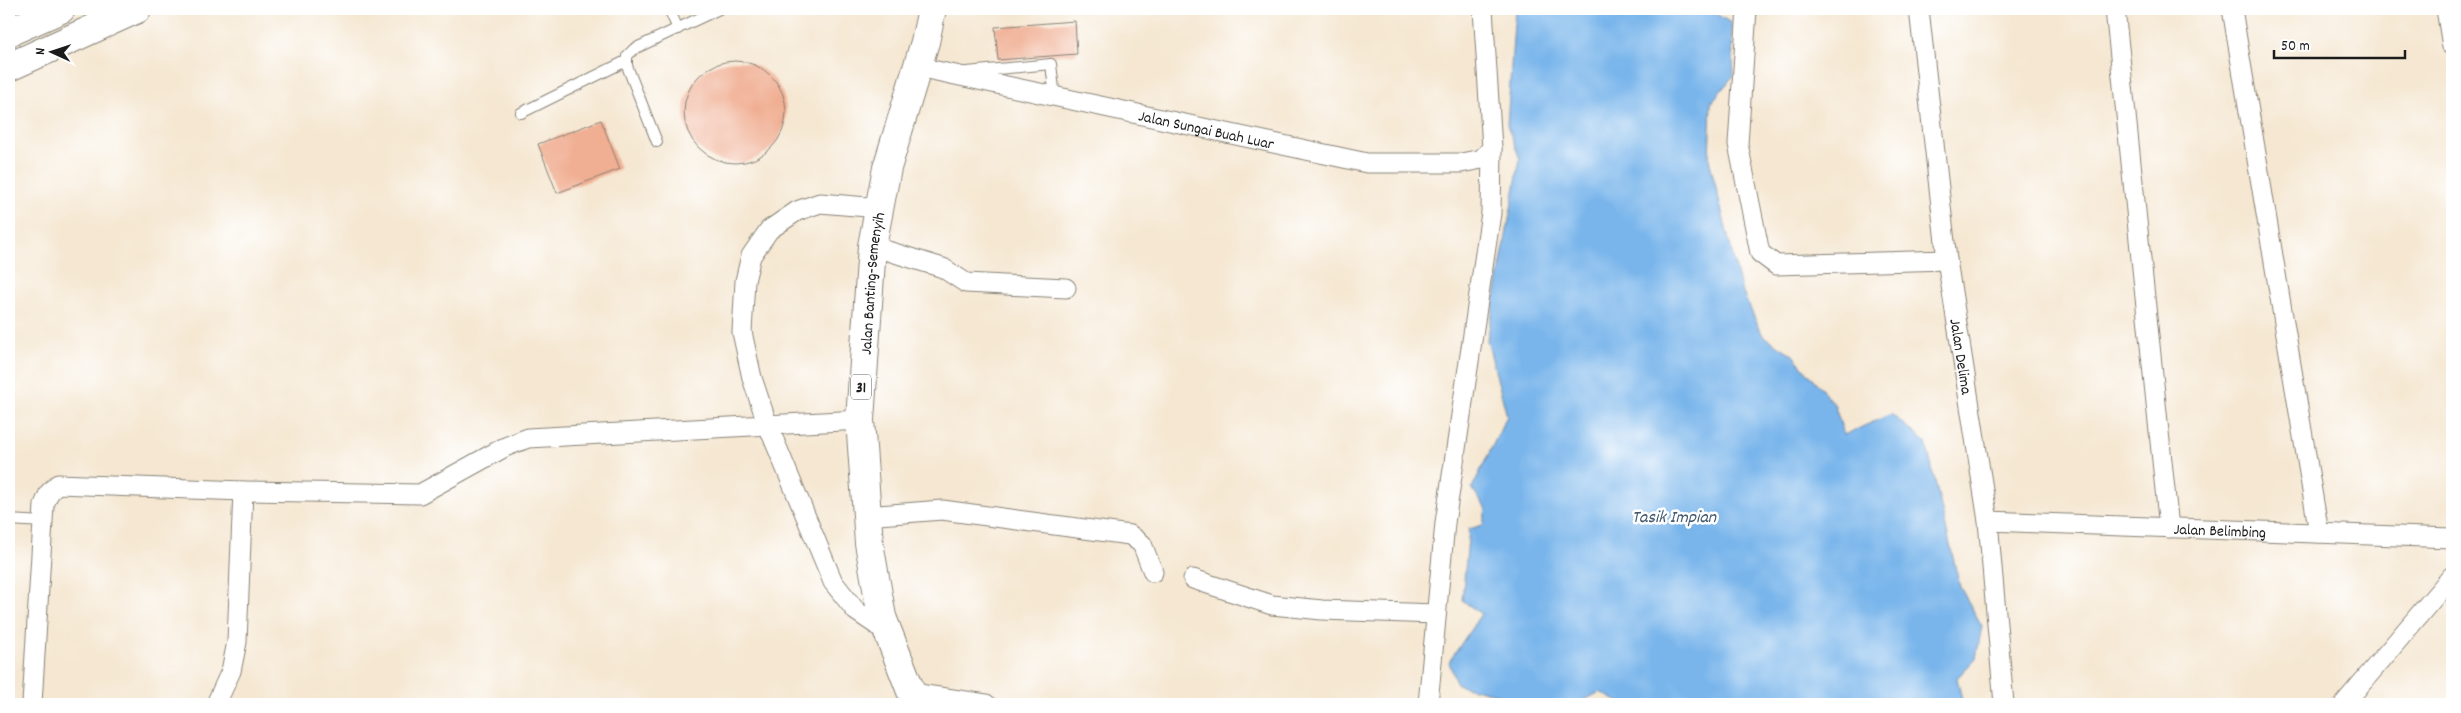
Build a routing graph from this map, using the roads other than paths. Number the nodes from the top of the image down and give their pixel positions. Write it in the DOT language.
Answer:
graph roads {
  1 [pos="61,9"];
  2 [pos="137,9"];
  3 [pos="669,9"];
  4 [pos="719,9"];
  5 [pos="919,9"];
  6 [pos="932,9"];
  7 [pos="1483,9"];
  8 [pos="1747,9"];
  9 [pos="1919,9"];
  10 [pos="2114,9"];
  11 [pos="2232,9"];
  12 [pos="2446,9"];
  13 [pos="678,29"];
  14 [pos="9,32"];
  15 [pos="2452,46"];
  16 [pos="921,55"];
  17 [pos="626,61"];
  18 [pos="9,67"];
  19 [pos="946,74"];
  20 [pos="1055,98"];
  21 [pos="520,113"];
  22 [pos="657,142"];
  23 [pos="1492,148"];
  24 [pos="879,208"];
  25 [pos="872,246"];
  26 [pos="1947,260"];
  27 [pos="1066,288"];
  28 [pos="860,420"];
  29 [pos="767,423"];
  30 [pos="243,491"];
  31 [pos="866,516"];
  32 [pos="9,520"];
  33 [pos="1988,521"];
  34 [pos="43,522"];
  35 [pos="2169,528"];
  36 [pos="2319,533"];
  37 [pos="2452,538"];
  38 [pos="1153,572"];
  39 [pos="2452,576"];
  40 [pos="1193,579"];
  41 [pos="1436,614"];
  42 [pos="887,632"];
  43 [pos="914,699"];
  44 [pos="32,704"];
  45 [pos="218,704"];
  46 [pos="986,704"];
  47 [pos="1428,704"];
  48 [pos="2009,704"];
  49 [pos="2344,704"];
  1 -- 14 [label="main road"];
  2 -- 18 [label="main road"];
  3 -- 13 [label="lane"];
  4 -- 13 [label="lane"];
  5 -- 16 [label="main road, Jalan Banting-Semenyih / 31"];
  6 -- 16 [label="main road, Jalan Banting-Semenyih / 31"];
  7 -- 23 [label="street"];
  8 -- 26 [label="street"];
  9 -- 26 [label="street, Jalan Delima"];
  10 -- 35 [label="street"];
  11 -- 36 [label="street"];
  12 -- 15 [label="street"];
  13 -- 17 [label="lane"];
  16 -- 19 [label="street, Jalan Sungai Buah Luar"];
  16 -- 24 [label="main road, Jalan Banting-Semenyih / 31"];
  17 -- 21 [label="lane"];
  17 -- 22 [label="lane"];
  19 -- 20 [label="street, Jalan Sungai Buah Luar"];
  19 -- 20 [label="lane"];
  20 -- 23 [label="street, Jalan Sungai Buah Luar"];
  23 -- 41 [label="street"];
  24 -- 25 [label="main road, Jalan Banting-Semenyih / 31"];
  24 -- 29 [label="street"];
  25 -- 27 [label="street"];
  25 -- 28 [label="main road, Jalan Banting-Semenyih / 31"];
  26 -- 33 [label="street, Jalan Delima"];
  28 -- 29 [label="street"];
  28 -- 31 [label="main road, Jalan Banting-Semenyih / 31"];
  29 -- 30 [label="street"];
  29 -- 42 [label="street"];
  30 -- 34 [label="street"];
  30 -- 45 [label="street"];
  31 -- 38 [label="street"];
  31 -- 42 [label="main road, Jalan Banting-Semenyih / 31"];
  32 -- 34 [label="lane"];
  33 -- 35 [label="street, Jalan Belimbing"];
  33 -- 48 [label="street, Jalan Delima"];
  34 -- 44 [label="street"];
  35 -- 36 [label="street, Jalan Belimbing"];
  36 -- 37 [label="street, Jalan Belimbing"];
  39 -- 49 [label="street"];
  40 -- 41 [label="street"];
  41 -- 47 [label="street"];
  42 -- 43 [label="main road, Jalan Banting-Semenyih / 31"];
  43 -- 46 [label="street"];
}
